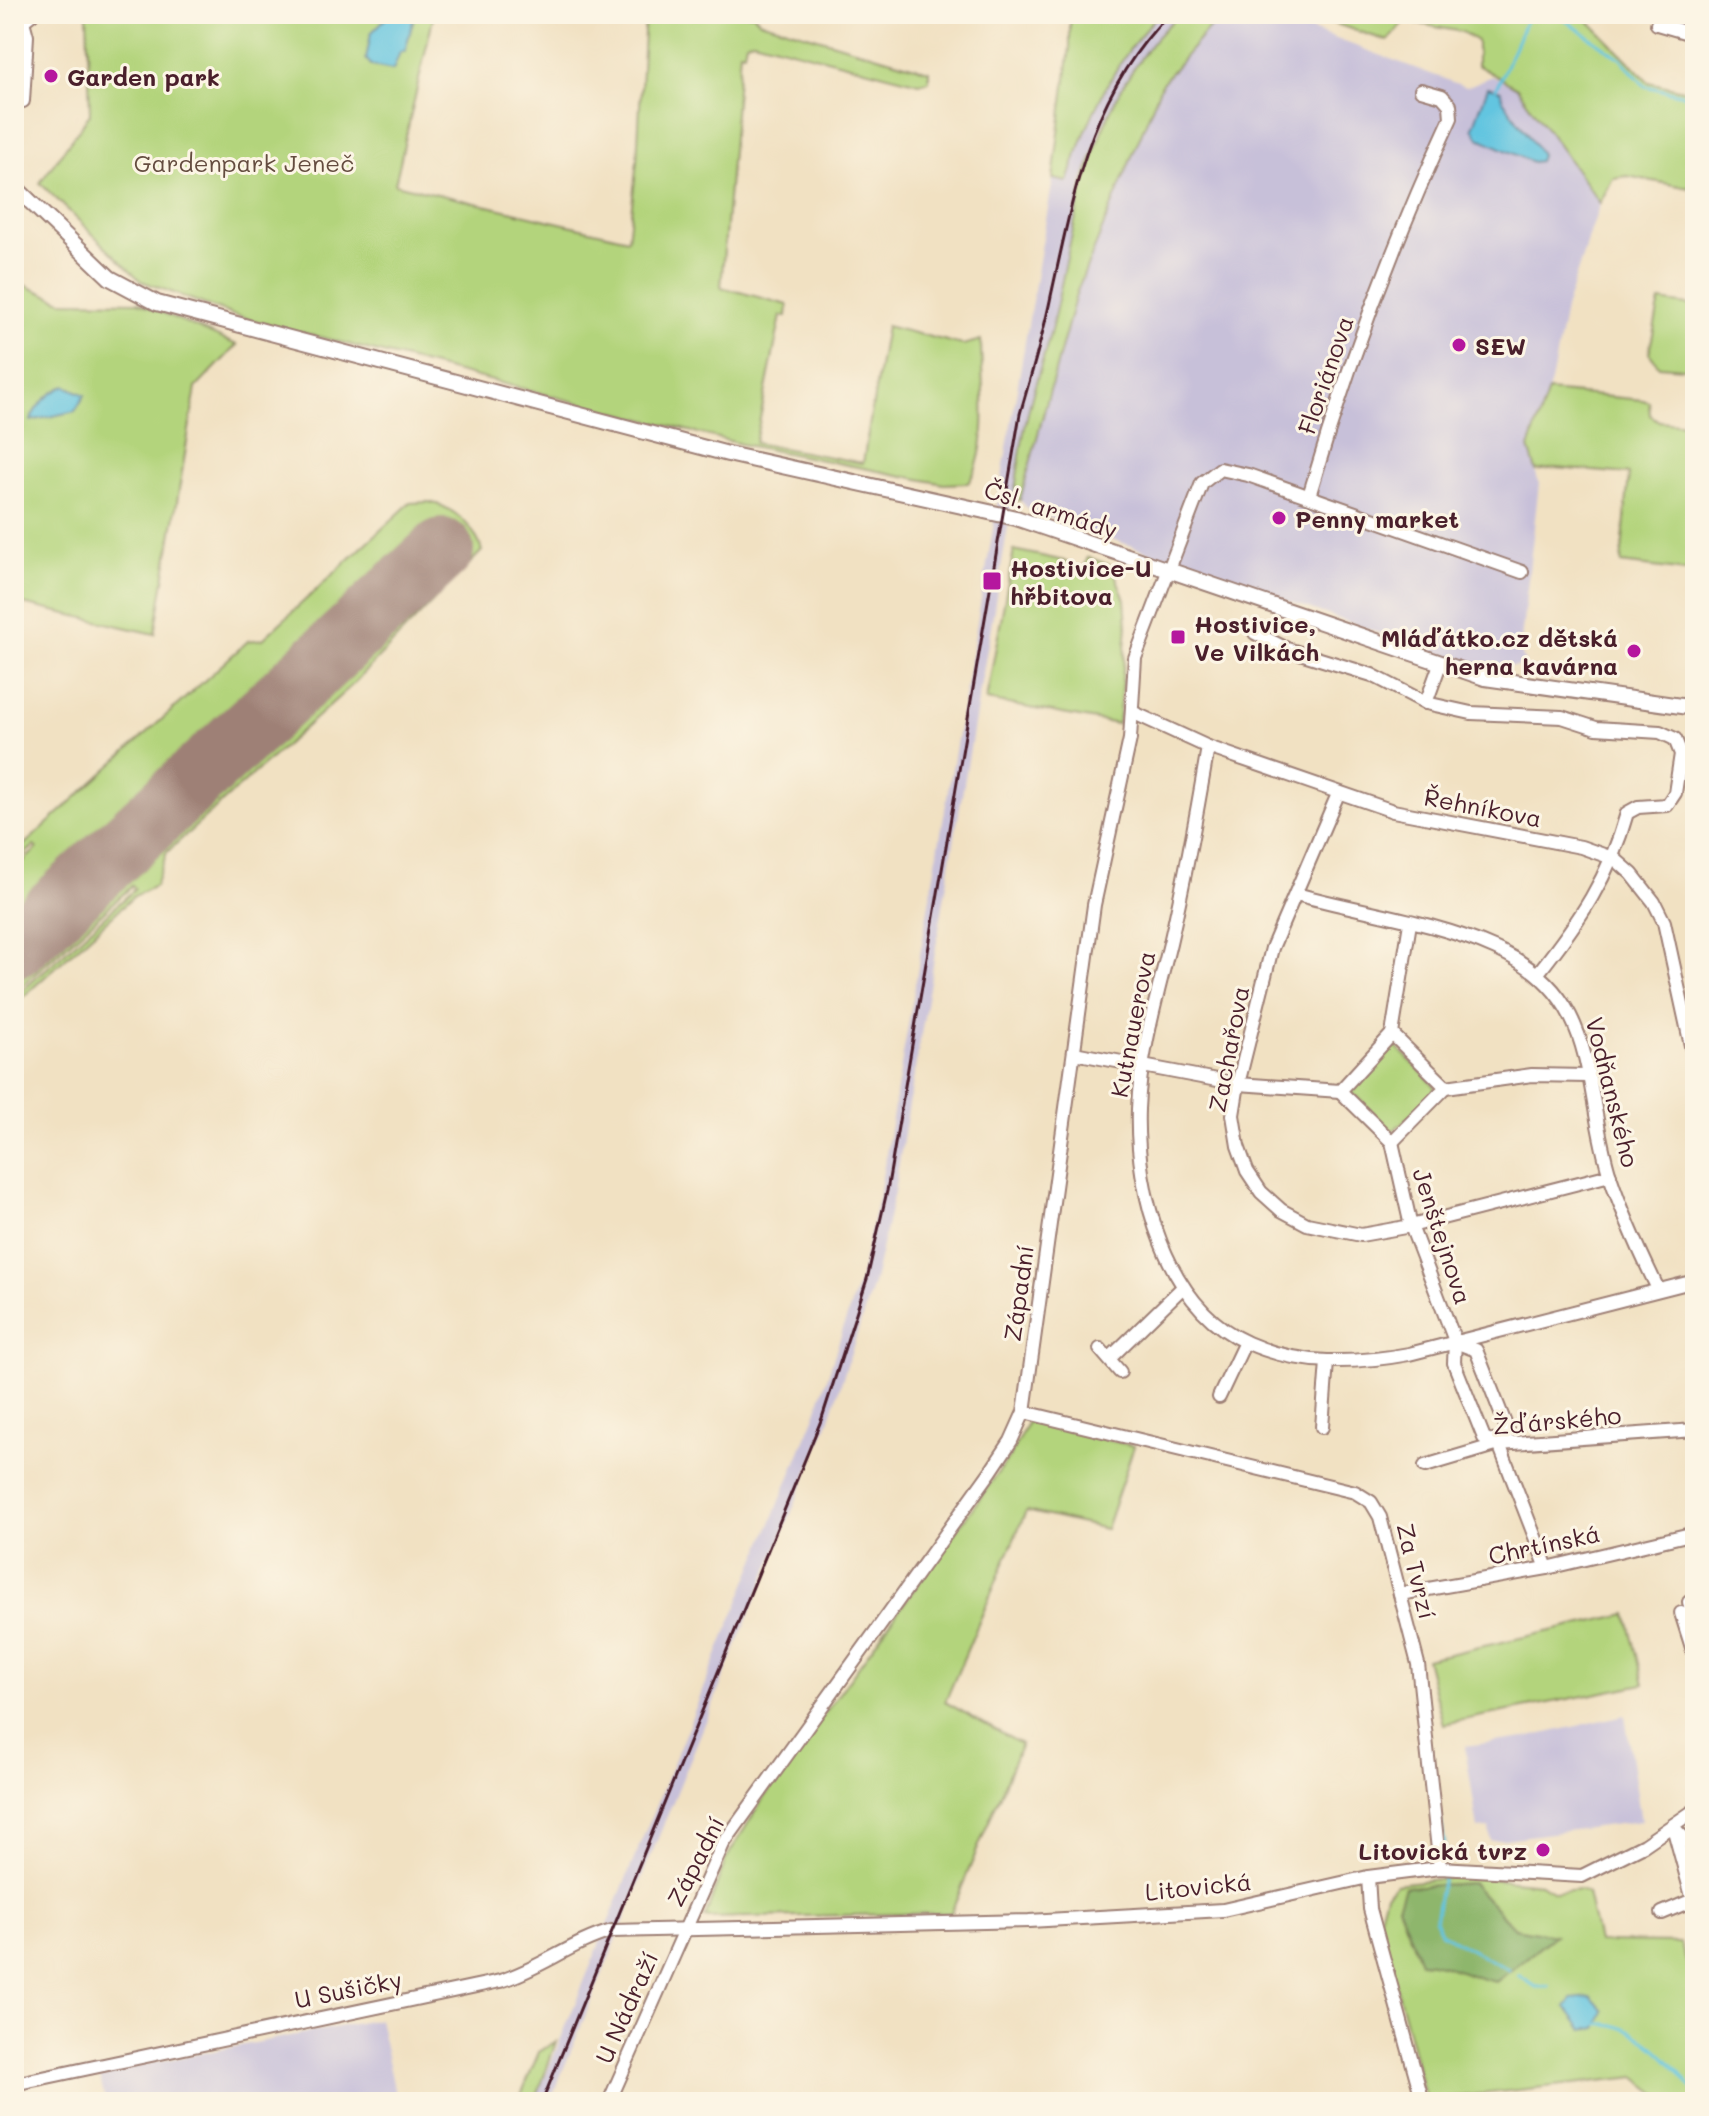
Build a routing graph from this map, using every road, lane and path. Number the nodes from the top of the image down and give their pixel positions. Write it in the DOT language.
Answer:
graph roads {
  1 [pos="23,18"];
  2 [pos="1657,24"];
  3 [pos="1695,35"];
  4 [pos="1421,90"];
  5 [pos="23,101"];
  6 [pos="14,186"];
  7 [pos="1309,496"];
  8 [pos="1169,572"];
  9 [pos="1522,572"];
  10 [pos="1255,633"];
  11 [pos="1440,664"];
  12 [pos="1426,703"];
  13 [pos="1695,708"];
  14 [pos="1132,712"];
  15 [pos="1208,747"];
  16 [pos="1338,794"];
  17 [pos="1615,859"];
  18 [pos="1296,894"];
  19 [pos="1410,923"];
  20 [pos="1538,973"];
  21 [pos="1392,1034"];
  22 [pos="1074,1053"];
  23 [pos="1144,1064"];
  24 [pos="1695,1064"];
  25 [pos="1587,1076"];
  26 [pos="1238,1084"];
  27 [pos="1446,1087"];
  28 [pos="1340,1091"];
  29 [pos="1392,1142"];
  30 [pos="1610,1175"];
  31 [pos="1411,1226"];
  32 [pos="1695,1281"];
  33 [pos="1182,1288"];
  34 [pos="1658,1289"];
  35 [pos="1455,1341"];
  36 [pos="1245,1342"];
  37 [pos="1327,1362"];
  38 [pos="1120,1372"];
  39 [pos="1219,1397"];
  40 [pos="1024,1412"];
  41 [pos="1322,1427"];
  42 [pos="1695,1430"];
  43 [pos="1499,1444"];
  44 [pos="1425,1466"];
  45 [pos="1695,1533"];
  46 [pos="1547,1568"];
  47 [pos="1400,1594"];
  48 [pos="1695,1628"];
  49 [pos="1695,1657"];
  50 [pos="1695,1810"];
  51 [pos="1673,1827"];
  52 [pos="1695,1841"];
  53 [pos="1440,1868"];
  54 [pos="1368,1877"];
  55 [pos="1662,1913"];
  56 [pos="685,1930"];
  57 [pos="14,2084"];
  58 [pos="609,2102"];
  59 [pos="1423,2102"];
  1 -- 5 [label="street"];
  2 -- 3 [label="street"];
  4 -- 7 [label="street, Floriánova"];
  6 -- 8 [label="main road, Čsl. armády"];
  7 -- 8 [label="street"];
  7 -- 9 [label="street"];
  8 -- 11 [label="main road, Čsl. armády"];
  8 -- 14 [label="street, Západní"];
  10 -- 12 [label="street"];
  11 -- 12 [label="street"];
  11 -- 13 [label="main road, Čsl. armády"];
  12 -- 17 [label="street"];
  14 -- 15 [label="street, Řehníkova"];
  14 -- 22 [label="street, Západní"];
  15 -- 16 [label="street, Řehníkova"];
  15 -- 23 [label="street, Kutnauerova"];
  16 -- 17 [label="street, Řehníkova"];
  16 -- 18 [label="street, Zachařova"];
  17 -- 20 [label="street"];
  17 -- 24 [label="street, Řehníkova"];
  18 -- 19 [label="street, Vodňanského"];
  18 -- 26 [label="street, Zachařova"];
  19 -- 20 [label="street, Vodňanského"];
  19 -- 21 [label="street"];
  20 -- 25 [label="street, Vodňanského"];
  21 -- 27 [label="street"];
  21 -- 28 [label="street"];
  22 -- 23 [label="street"];
  22 -- 40 [label="street, Západní"];
  23 -- 26 [label="street"];
  23 -- 33 [label="street, Kutnauerova"];
  25 -- 27 [label="street"];
  25 -- 30 [label="street, Vodňanského"];
  26 -- 28 [label="street"];
  26 -- 31 [label="street, Zachařova"];
  27 -- 29 [label="street"];
  28 -- 29 [label="street"];
  29 -- 31 [label="street, Jenštejnova"];
  30 -- 31 [label="street, Zachařova"];
  30 -- 34 [label="street, Vodňanského"];
  31 -- 35 [label="street, Jenštejnova"];
  32 -- 34 [label="street, Kutnauerova"];
  33 -- 36 [label="street, Kutnauerova"];
  33 -- 38 [label="street"];
  34 -- 35 [label="street, Kutnauerova"];
  35 -- 37 [label="street, Kutnauerova"];
  35 -- 43 [label="street, Jenštejnova"];
  35 -- 43 [label="street, Jenštejnova"];
  36 -- 37 [label="street, Kutnauerova"];
  36 -- 39 [label="street"];
  37 -- 41 [label="street"];
  40 -- 47 [label="street, Za Tvrzí"];
  40 -- 56 [label="street, Západní"];
  42 -- 43 [label="street, Žďárského"];
  43 -- 44 [label="street, Žďárského"];
  43 -- 46 [label="street, Jenštejnova"];
  45 -- 46 [label="street, Chrtínská"];
  46 -- 47 [label="street, Chrtínská"];
  47 -- 53 [label="street, Za Tvrzí"];
  48 -- 49 [label="street"];
  50 -- 51 [label="street, Litovická"];
  51 -- 52 [label="street"];
  51 -- 53 [label="street, Litovická"];
  51 -- 55 [label="street"];
  53 -- 54 [label="street, Litovická"];
  54 -- 56 [label="street, Litovická"];
  54 -- 59 [label="street"];
  56 -- 57 [label="street, U Sušičky"];
  56 -- 58 [label="street, U Nádraží"];
}
